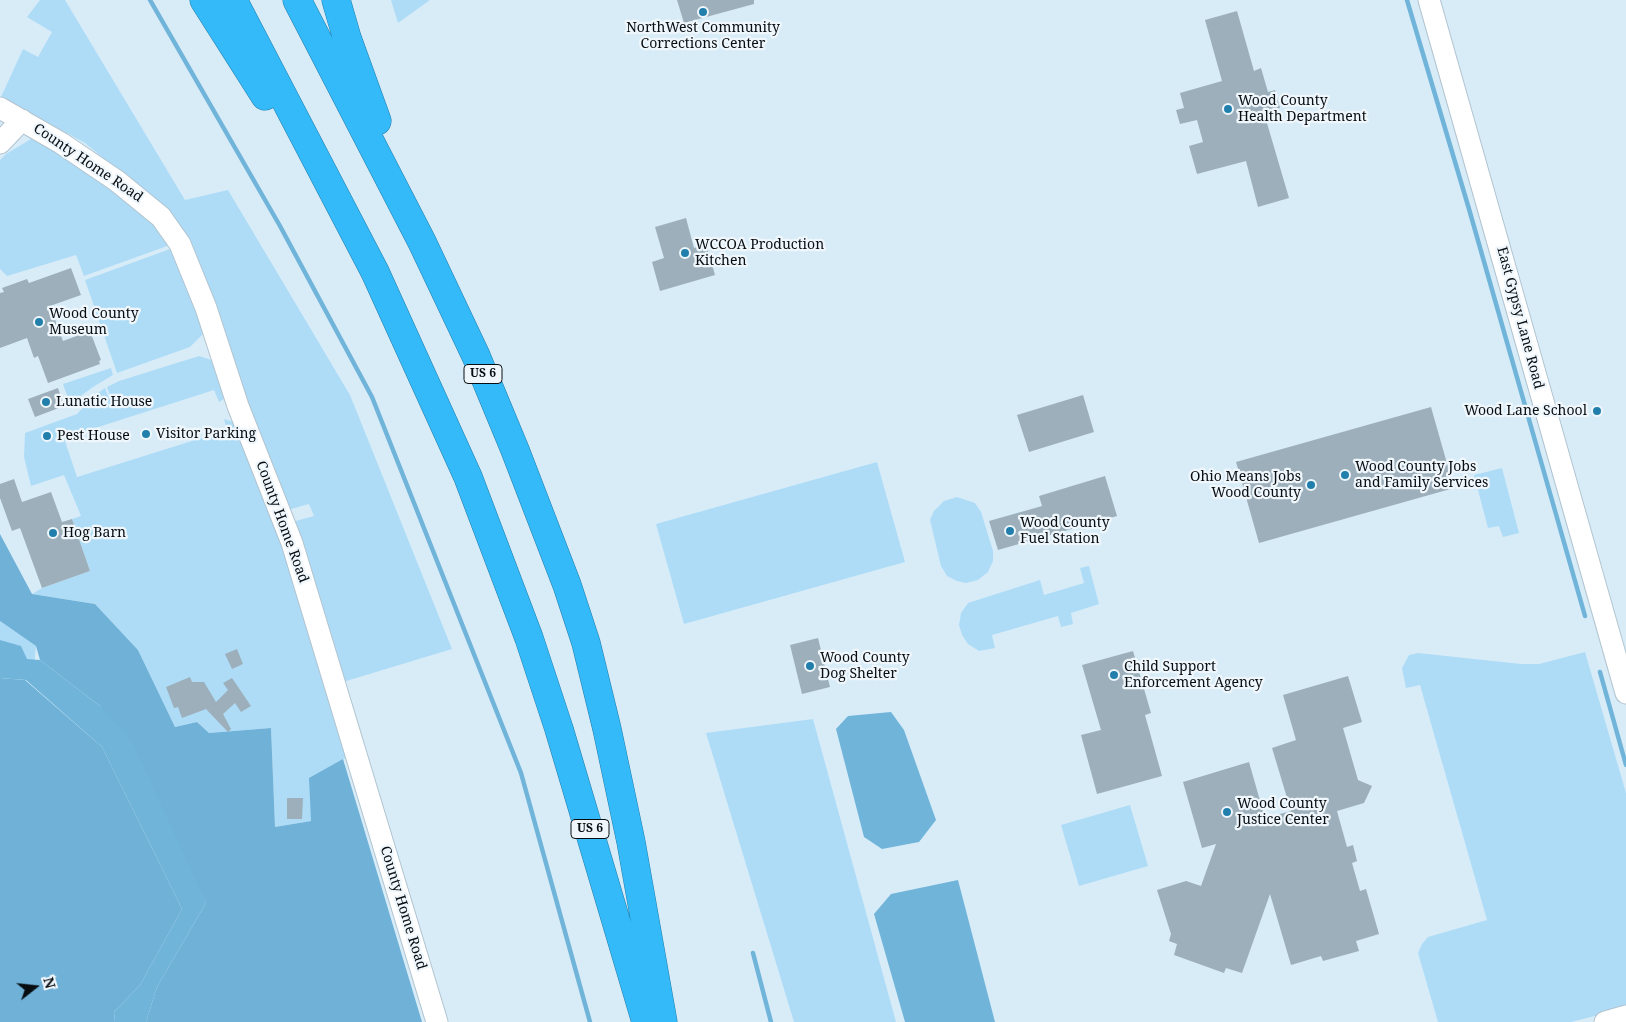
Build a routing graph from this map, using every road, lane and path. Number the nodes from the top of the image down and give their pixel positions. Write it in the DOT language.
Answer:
graph roads {
  1 [pos="204,0"];
  2 [pos="233,0"];
  3 [pos="297,0"];
  4 [pos="336,0"];
  5 [pos="1429,0"];
  6 [pos="0,108"];
  7 [pos="22,120"];
  8 [pos="0,143"];
  9 [pos="422,242"];
  10 [pos="375,272"];
  11 [pos="1626,693"];
  12 [pos="1626,1016"];
  13 [pos="437,1022"];
  14 [pos="646,1022"];
  15 [pos="663,1022"];
  16 [pos="1605,1022"];
  1 -- 10 [label="highway"];
  2 -- 10 [label="highway, US 6"];
  3 -- 9 [label="highway, US 6"];
  4 -- 9 [label="highway"];
  5 -- 11 [label="street, East Gypsy Lane Road"];
  6 -- 7 [label="street, County Home Road"];
  7 -- 8 [label="street"];
  7 -- 13 [label="street, County Home Road"];
  9 -- 15 [label="highway, US 6"];
  10 -- 14 [label="highway, US 6"];
  12 -- 16 [label="street"];
}
